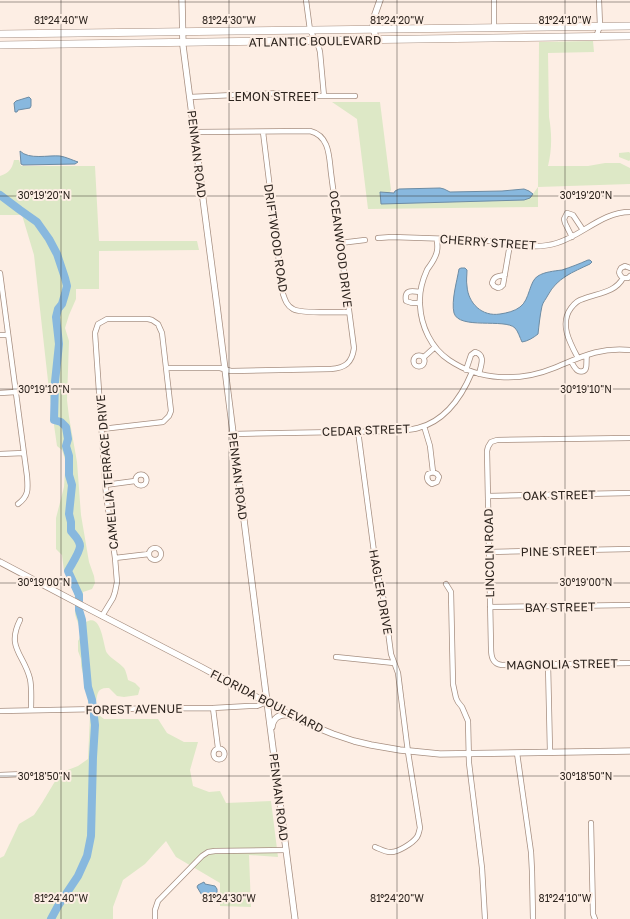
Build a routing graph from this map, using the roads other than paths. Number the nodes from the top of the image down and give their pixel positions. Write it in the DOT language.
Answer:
graph roads {
  1 [pos="182,0"];
  2 [pos="306,0"];
  3 [pos="380,0"];
  4 [pos="494,0"];
  5 [pos="599,0"];
  6 [pos="600,26"];
  7 [pos="630,26"];
  8 [pos="525,27"];
  9 [pos="494,28"];
  10 [pos="373,29"];
  11 [pos="310,30"];
  12 [pos="248,31"];
  13 [pos="182,32"];
  14 [pos="0,34"];
  15 [pos="630,36"];
  16 [pos="596,37"];
  17 [pos="462,38"];
  18 [pos="494,38"];
  19 [pos="377,40"];
  20 [pos="315,41"];
  21 [pos="248,42"];
  22 [pos="182,43"];
  23 [pos="0,45"];
  24 [pos="324,96"];
  25 [pos="355,96"];
  26 [pos="190,97"];
  27 [pos="195,132"];
  28 [pos="263,132"];
  29 [pos="630,212"];
  30 [pos="583,230"];
  31 [pos="572,237"];
  32 [pos="378,238"];
  33 [pos="437,239"];
  34 [pos="365,240"];
  35 [pos="340,242"];
  36 [pos="510,244"];
  37 [pos="630,268"];
  38 [pos="0,273"];
  39 [pos="505,274"];
  40 [pos="630,276"];
  41 [pos="0,278"];
  42 [pos="623,278"];
  43 [pos="420,292"];
  44 [pos="420,303"];
  45 [pos="349,312"];
  46 [pos="0,335"];
  47 [pos="8,335"];
  48 [pos="436,347"];
  49 [pos="630,350"];
  50 [pos="587,355"];
  51 [pos="424,357"];
  52 [pos="578,358"];
  53 [pos="571,361"];
  54 [pos="166,368"];
  55 [pos="225,370"];
  56 [pos="466,370"];
  57 [pos="472,372"];
  58 [pos="479,374"];
  59 [pos="16,392"];
  60 [pos="0,393"];
  61 [pos="424,426"];
  62 [pos="102,429"];
  63 [pos="358,431"];
  64 [pos="233,434"];
  65 [pos="630,438"];
  66 [pos="24,453"];
  67 [pos="0,454"];
  68 [pos="433,472"];
  69 [pos="135,481"];
  70 [pos="105,485"];
  71 [pos="630,493"];
  72 [pos="488,496"];
  73 [pos="18,504"];
  74 [pos="630,549"];
  75 [pos="489,552"];
  76 [pos="149,554"];
  77 [pos="115,558"];
  78 [pos="0,562"];
  79 [pos="446,584"];
  80 [pos="630,605"];
  81 [pos="490,607"];
  82 [pos="102,616"];
  83 [pos="20,620"];
  84 [pos="336,657"];
  85 [pos="394,663"];
  86 [pos="495,663"];
  87 [pos="630,663"];
  88 [pos="548,664"];
  89 [pos="267,702"];
  90 [pos="213,708"];
  91 [pos="31,710"];
  92 [pos="0,712"];
  93 [pos="291,715"];
  94 [pos="271,733"];
  95 [pos="218,748"];
  96 [pos="630,751"];
  97 [pos="408,752"];
  98 [pos="550,752"];
  99 [pos="517,753"];
  100 [pos="469,754"];
  101 [pos="25,774"];
  102 [pos="0,775"];
  103 [pos="591,823"];
  104 [pos="375,847"];
  105 [pos="286,850"];
  106 [pos="155,919"];
  107 [pos="295,919"];
  108 [pos="485,919"];
  109 [pos="533,919"];
  110 [pos="595,919"];
  1 -- 13 [label="street, PENMAN ROAD"];
  2 -- 11 [label="street"];
  3 -- 10 [label="street"];
  4 -- 9 [label="street"];
  5 -- 6 [label="street"];
  6 -- 7 [label="highway, ATLANTIC BOULEVARD"];
  6 -- 8 [label="highway, ATLANTIC BOULEVARD"];
  6 -- 16 [label="street"];
  8 -- 9 [label="highway, ATLANTIC BOULEVARD"];
  8 -- 18 [label="highway"];
  9 -- 10 [label="highway, ATLANTIC BOULEVARD"];
  9 -- 17 [label="highway"];
  10 -- 11 [label="highway, ATLANTIC BOULEVARD"];
  10 -- 19 [label="street"];
  11 -- 12 [label="highway, ATLANTIC BOULEVARD"];
  11 -- 20 [label="street"];
  12 -- 13 [label="highway, ATLANTIC BOULEVARD"];
  12 -- 21 [label="street"];
  13 -- 14 [label="highway, ATLANTIC BOULEVARD"];
  13 -- 22 [label="street, PENMAN ROAD"];
  15 -- 16 [label="highway, ATLANTIC BOULEVARD"];
  16 -- 18 [label="highway, ATLANTIC BOULEVARD"];
  17 -- 18 [label="highway, ATLANTIC BOULEVARD"];
  17 -- 19 [label="highway, ATLANTIC BOULEVARD"];
  19 -- 20 [label="highway, ATLANTIC BOULEVARD"];
  20 -- 21 [label="highway, ATLANTIC BOULEVARD"];
  20 -- 24 [label="street"];
  21 -- 22 [label="highway, ATLANTIC BOULEVARD"];
  22 -- 23 [label="highway, ATLANTIC BOULEVARD"];
  22 -- 26 [label="street, PENMAN ROAD"];
  24 -- 25 [label="street, LEMON STREET"];
  24 -- 26 [label="street, LEMON STREET"];
  26 -- 27 [label="street, PENMAN ROAD"];
  27 -- 28 [label="street"];
  27 -- 55 [label="street, PENMAN ROAD"];
  28 -- 35 [label="street, OCEANWOOD DRIVE"];
  28 -- 45 [label="street, DRIFTWOOD ROAD"];
  29 -- 30 [label="street, CHERRY STREET"];
  30 -- 31 [label="street, CHERRY STREET"];
  30 -- 31 [label="street"];
  31 -- 36 [label="street, CHERRY STREET"];
  32 -- 33 [label="street, CHERRY STREET"];
  33 -- 36 [label="street, CHERRY STREET"];
  33 -- 43 [label="street"];
  34 -- 35 [label="street"];
  35 -- 45 [label="street, OCEANWOOD DRIVE"];
  36 -- 39 [label="street"];
  37 -- 42 [label="street"];
  38 -- 41 [label="street"];
  40 -- 42 [label="street"];
  41 -- 47 [label="street"];
  42 -- 52 [label="street"];
  43 -- 44 [label="street"];
  43 -- 44 [label="street"];
  44 -- 48 [label="street"];
  45 -- 55 [label="street, OCEANWOOD DRIVE"];
  46 -- 47 [label="street"];
  47 -- 59 [label="street"];
  48 -- 51 [label="street"];
  48 -- 56 [label="street"];
  49 -- 50 [label="street"];
  50 -- 52 [label="street"];
  50 -- 53 [label="street"];
  52 -- 53 [label="street"];
  53 -- 58 [label="street"];
  54 -- 55 [label="street"];
  54 -- 62 [label="street"];
  54 -- 62 [label="street, CAMELLIA TERRACE DRIVE"];
  55 -- 64 [label="street, PENMAN ROAD"];
  56 -- 57 [label="street"];
  56 -- 58 [label="street"];
  57 -- 58 [label="street"];
  57 -- 61 [label="street, CEDAR STREET"];
  59 -- 60 [label="street"];
  59 -- 66 [label="street"];
  61 -- 63 [label="street, CEDAR STREET"];
  61 -- 68 [label="street"];
  62 -- 70 [label="street, CAMELLIA TERRACE DRIVE"];
  63 -- 64 [label="street, CEDAR STREET"];
  63 -- 85 [label="street, HAGLER DRIVE"];
  64 -- 89 [label="street, PENMAN ROAD"];
  65 -- 72 [label="street, LINCOLN ROAD"];
  66 -- 67 [label="street"];
  66 -- 73 [label="street"];
  69 -- 70 [label="street"];
  70 -- 77 [label="street, CAMELLIA TERRACE DRIVE"];
  71 -- 72 [label="street, OAK STREET"];
  72 -- 75 [label="street, LINCOLN ROAD"];
  74 -- 75 [label="street, PINE STREET"];
  75 -- 81 [label="street, LINCOLN ROAD"];
  76 -- 77 [label="street"];
  77 -- 82 [label="street, CAMELLIA TERRACE DRIVE"];
  78 -- 82 [label="street, FLORIDA BOULEVARD"];
  79 -- 100 [label="street"];
  80 -- 81 [label="street, BAY STREET"];
  81 -- 86 [label="street, LINCOLN ROAD"];
  82 -- 89 [label="street, FLORIDA BOULEVARD"];
  83 -- 91 [label="street"];
  84 -- 85 [label="street"];
  85 -- 97 [label="street, HAGLER DRIVE"];
  86 -- 88 [label="street, MAGNOLIA STREET"];
  87 -- 88 [label="street, MAGNOLIA STREET"];
  88 -- 98 [label="street"];
  89 -- 90 [label="street, FOREST AVENUE"];
  89 -- 93 [label="street, FLORIDA BOULEVARD"];
  89 -- 94 [label="street, PENMAN ROAD"];
  90 -- 91 [label="street, FOREST AVENUE"];
  90 -- 95 [label="street"];
  91 -- 92 [label="street, FOREST AVENUE"];
  93 -- 94 [label="street"];
  93 -- 97 [label="street, FLORIDA BOULEVARD"];
  94 -- 105 [label="street, PENMAN ROAD"];
  96 -- 98 [label="street, FLORIDA BOULEVARD"];
  97 -- 100 [label="street, FLORIDA BOULEVARD"];
  97 -- 104 [label="street, HAGLER DRIVE"];
  98 -- 99 [label="street, FLORIDA BOULEVARD"];
  99 -- 100 [label="street, FLORIDA BOULEVARD"];
  99 -- 109 [label="street"];
  100 -- 108 [label="street"];
  101 -- 102 [label="street"];
  103 -- 110 [label="street"];
  105 -- 106 [label="street"];
  105 -- 107 [label="street, PENMAN ROAD"];
}
